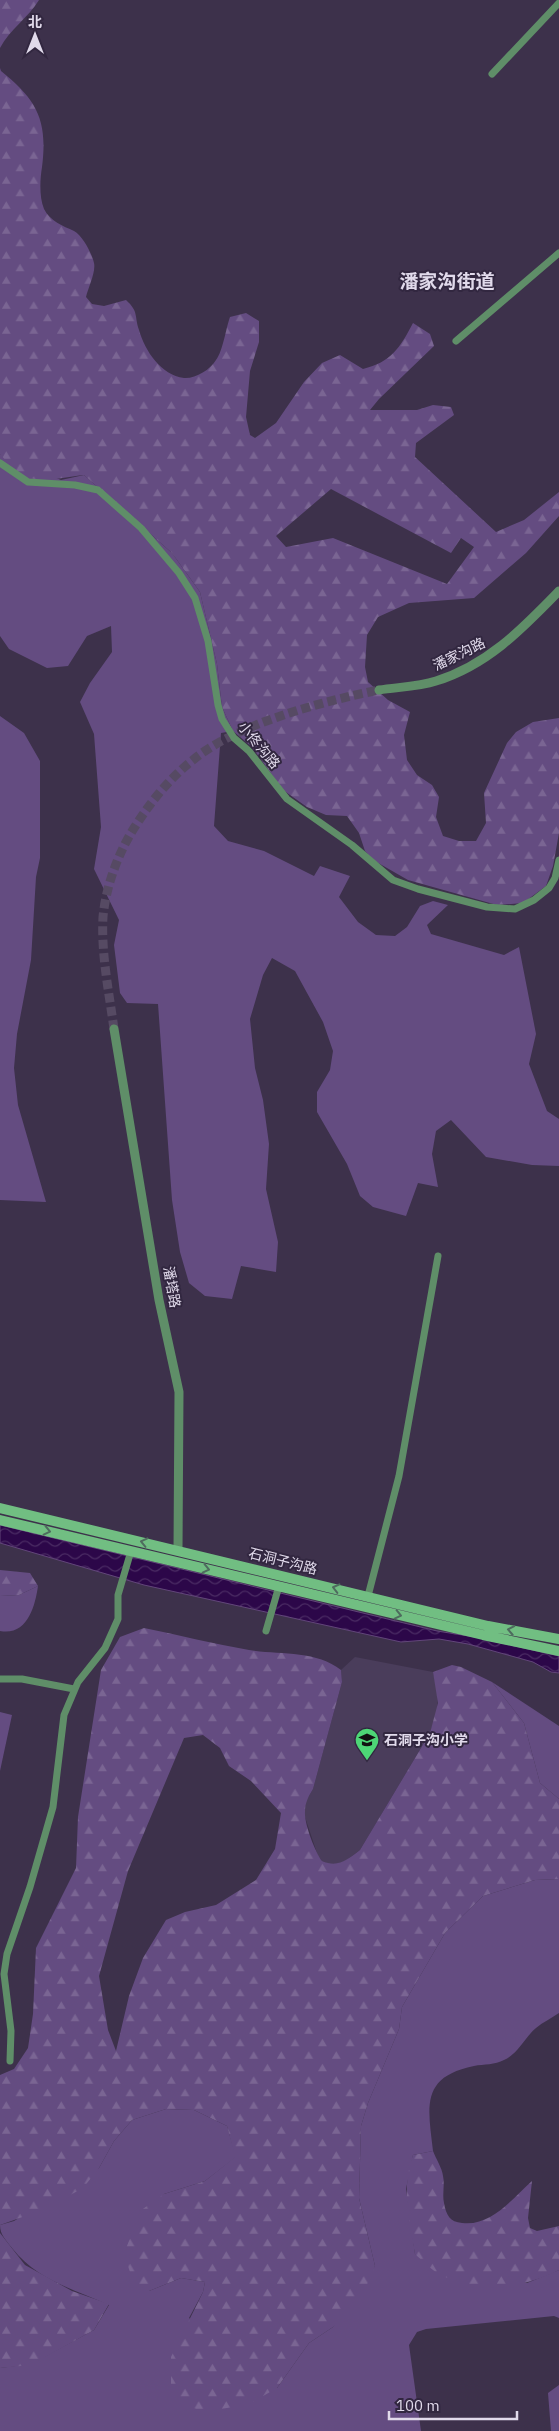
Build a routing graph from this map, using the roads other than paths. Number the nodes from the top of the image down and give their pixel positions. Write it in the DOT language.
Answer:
graph roads {
  1 [pos="559,1"];
  2 [pos="492,74"];
  3 [pos="559,253"];
  4 [pos="456,341"];
  5 [pos="0,463"];
  6 [pos="559,591"];
  7 [pos="379,690"];
  8 [pos="559,860"];
  9 [pos="114,1029"];
  10 [pos="438,1256"];
  11 [pos="0,1508"];
  12 [pos="0,1520"];
  13 [pos="178,1550"];
  14 [pos="130,1553"];
  15 [pos="279,1588"];
  16 [pos="368,1596"];
  17 [pos="266,1631"];
  18 [pos="559,1639"];
  19 [pos="559,1651"];
  20 [pos="0,1679"];
  21 [pos="74,1690"];
  22 [pos="10,2061"];
  1 -- 2 [label="street"];
  3 -- 4 [label="street"];
  5 -- 8 [label="street, 小佟沟路"];
  6 -- 7 [label="street, 潘家沟路"];
  9 -- 13 [label="street, 潘塔路"];
  10 -- 16 [label="street"];
  13 -- 11 [label="main road, 石洞子沟路, one-way"];
  12 -- 14 [label="main road, 石洞子沟路, one-way"];
  16 -- 13 [label="main road, 石洞子沟路, one-way"];
  14 -- 15 [label="main road, 石洞子沟路, one-way"];
  14 -- 21 [label="street"];
  15 -- 17 [label="street"];
  15 -- 19 [label="main road, 石洞子沟路, one-way"];
  18 -- 16 [label="main road, 石洞子沟路, one-way"];
  20 -- 21 [label="street"];
  21 -- 22 [label="street"];
}
